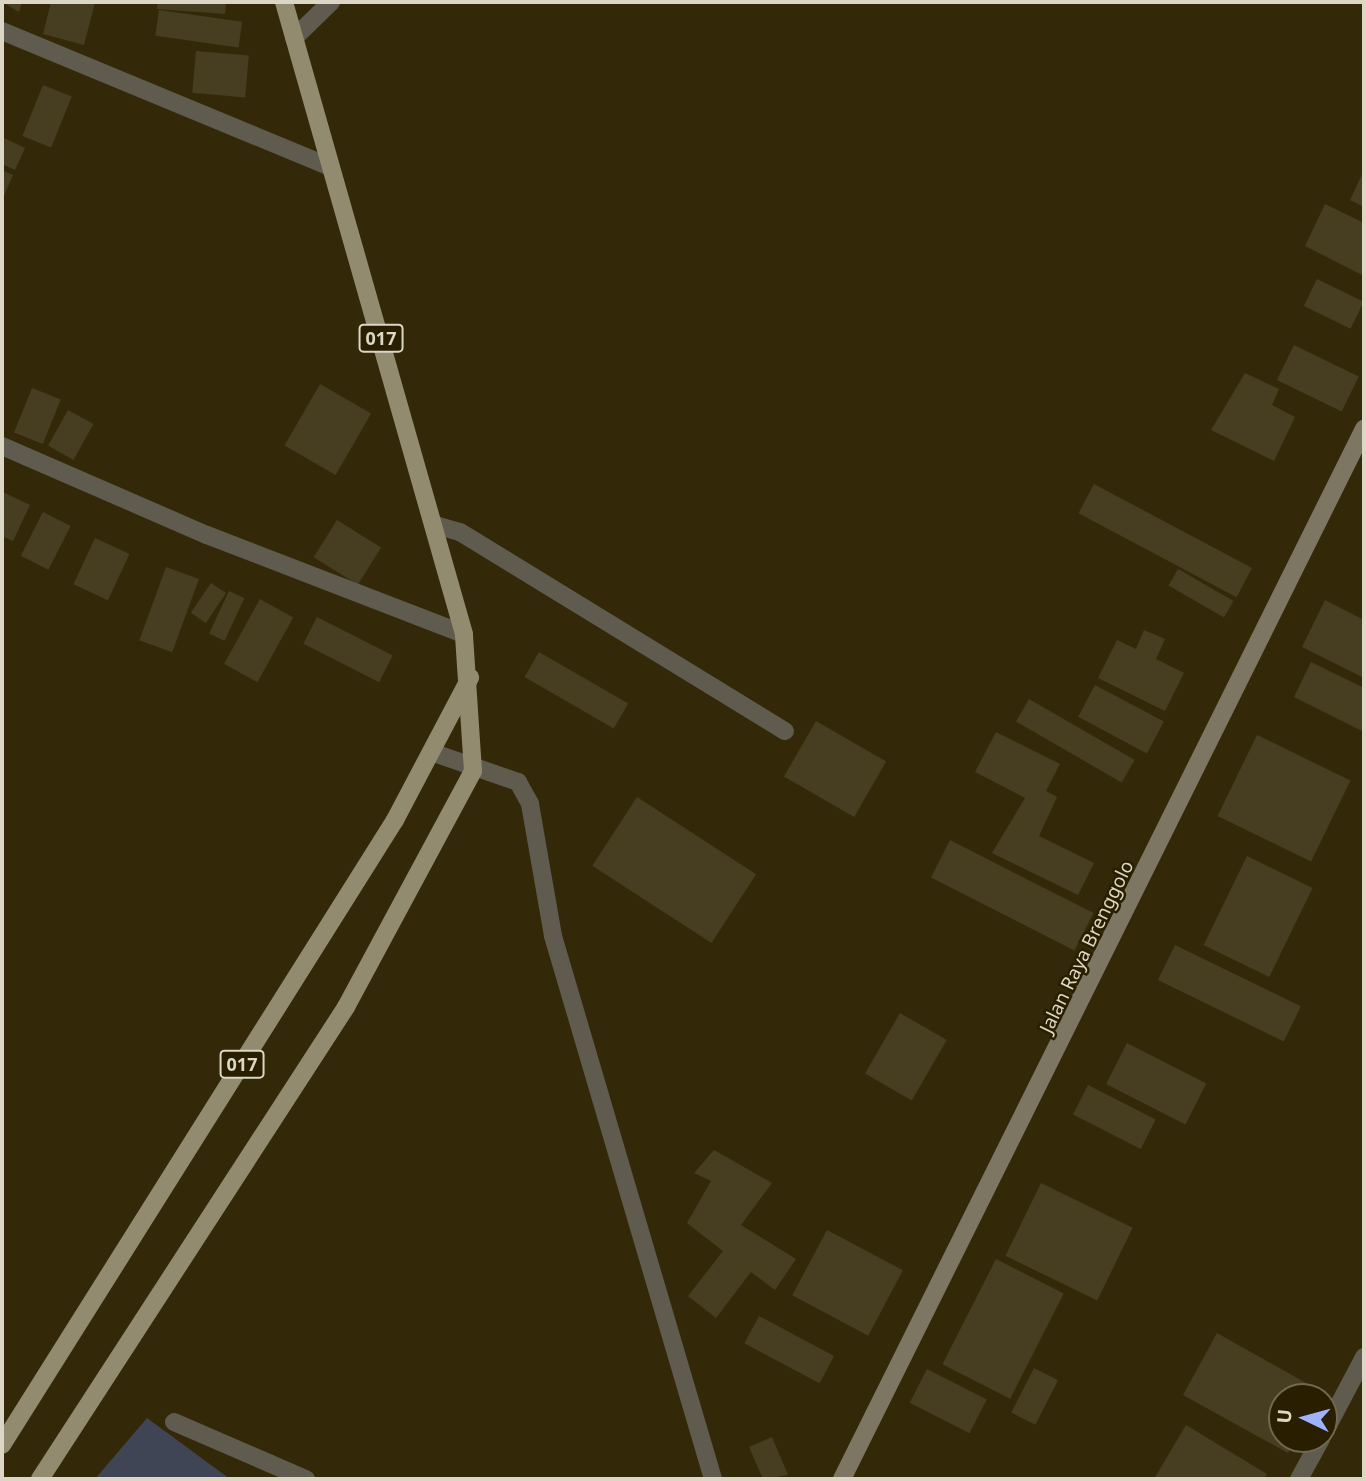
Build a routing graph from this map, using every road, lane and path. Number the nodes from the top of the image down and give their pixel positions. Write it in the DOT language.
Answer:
graph roads {
  1 [pos="284,2"];
  2 [pos="331,2"];
  3 [pos="2,31"];
  4 [pos="294,38"];
  5 [pos="331,167"];
  6 [pos="1364,429"];
  7 [pos="2,446"];
  8 [pos="435,525"];
  9 [pos="464,634"];
  10 [pos="471,676"];
  11 [pos="785,731"];
  12 [pos="433,753"];
  13 [pos="473,771"];
  14 [pos="1364,1357"];
  15 [pos="1359,1382"];
  16 [pos="1338,1413"];
  17 [pos="174,1422"];
  18 [pos="2,1445"];
  19 [pos="1313,1453"];
  20 [pos="40,1479"];
  21 [pos="306,1479"];
  22 [pos="713,1479"];
  23 [pos="842,1479"];
  24 [pos="1299,1479"];
  1 -- 4 [label="main road, 017"];
  2 -- 4 [label="street"];
  3 -- 5 [label="street"];
  4 -- 5 [label="main road, 017"];
  5 -- 8 [label="main road, 017"];
  6 -- 23 [label="main road, Jalan Raya Brenggolo"];
  7 -- 9 [label="street"];
  8 -- 9 [label="main road, 017"];
  8 -- 11 [label="street"];
  9 -- 10 [label="main road, 017"];
  10 -- 12 [label="main road, 017"];
  10 -- 13 [label="main road, 017"];
  12 -- 13 [label="street"];
  12 -- 18 [label="main road, 017"];
  13 -- 20 [label="main road, 017"];
  13 -- 22 [label="street"];
  14 -- 15 [label="street"];
  15 -- 16 [label="street"];
  17 -- 21 [label="street"];
  19 -- 24 [label="street"];
}
